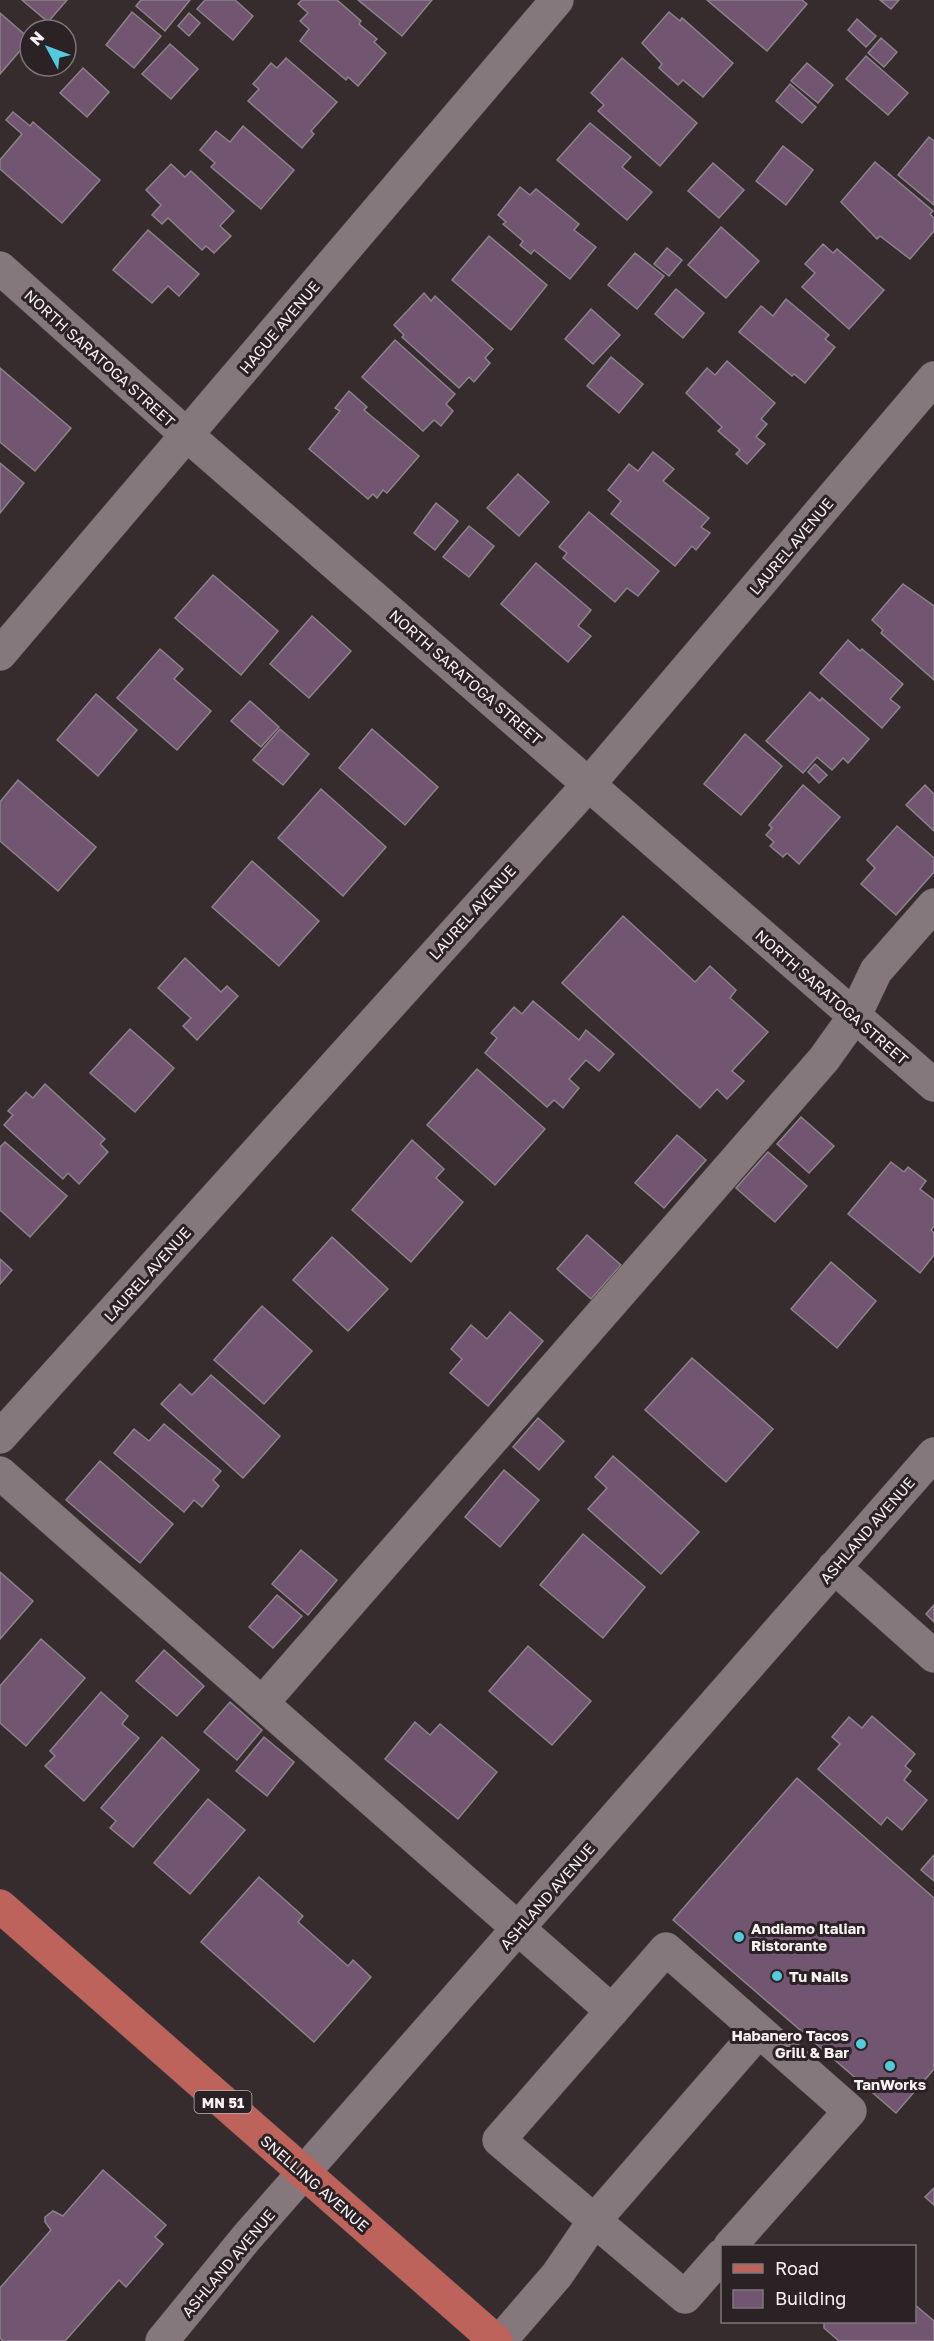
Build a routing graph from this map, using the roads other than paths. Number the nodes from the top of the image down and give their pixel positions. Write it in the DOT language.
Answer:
graph roads {
  1 [pos="557,0"];
  2 [pos="0,268"];
  3 [pos="934,378"];
  4 [pos="187,435"];
  5 [pos="0,654"];
  6 [pos="589,784"];
  7 [pos="934,905"];
  8 [pos="854,1017"];
  9 [pos="934,1085"];
  10 [pos="0,1437"];
  11 [pos="934,1454"];
  12 [pos="0,1473"];
  13 [pos="834,1567"];
  14 [pos="934,1656"];
  15 [pos="263,1702"];
  16 [pos="0,1906"];
  17 [pos="519,1928"];
  18 [pos="612,2011"];
  19 [pos="759,2031"];
  20 [pos="303,2175"];
  21 [pos="594,2221"];
  22 [pos="732,2245"];
  23 [pos="721,2257"];
  24 [pos="162,2341"];
  25 [pos="496,2341"];
  26 [pos="500,2341"];
  1 -- 4 [label="street, HAGUE AVENUE"];
  2 -- 4 [label="street, NORTH SARATOGA STREET"];
  3 -- 6 [label="street, LAUREL AVENUE"];
  4 -- 5 [label="street, HAGUE AVENUE"];
  4 -- 6 [label="street, NORTH SARATOGA STREET"];
  6 -- 8 [label="street, NORTH SARATOGA STREET"];
  6 -- 10 [label="street, LAUREL AVENUE"];
  7 -- 8 [label="street"];
  8 -- 9 [label="street, NORTH SARATOGA STREET"];
  8 -- 15 [label="street"];
  11 -- 13 [label="street, ASHLAND AVENUE"];
  12 -- 15 [label="street"];
  13 -- 14 [label="street"];
  13 -- 17 [label="street, ASHLAND AVENUE"];
  15 -- 17 [label="street"];
  16 -- 20 [label="main road, SNELLING AVENUE / MN 51"];
  17 -- 18 [label="street"];
  17 -- 20 [label="street, ASHLAND AVENUE"];
  18 -- 19 [label="street"];
  18 -- 21 [label="street"];
  19 -- 21 [label="street"];
  19 -- 22 [label="street"];
  20 -- 24 [label="street, ASHLAND AVENUE"];
  20 -- 25 [label="main road, SNELLING AVENUE / MN 51"];
  21 -- 23 [label="street"];
  21 -- 26 [label="street"];
}
